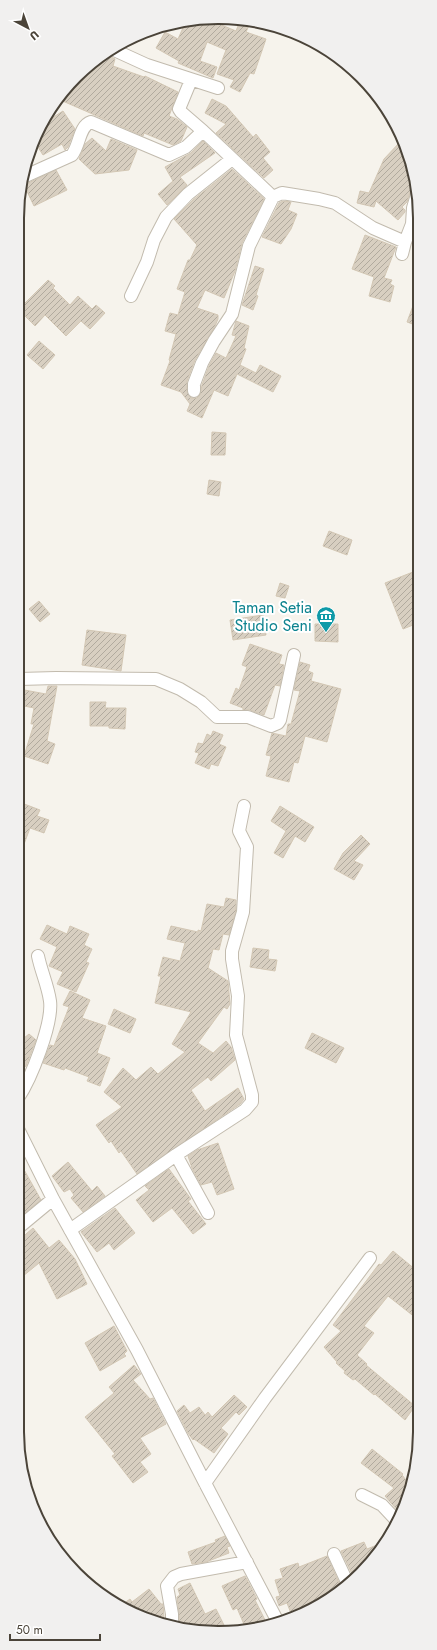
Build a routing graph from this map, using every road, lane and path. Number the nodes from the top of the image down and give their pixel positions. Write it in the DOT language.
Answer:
graph roads {
  1 [pos="118,52"];
  2 [pos="191,80"];
  3 [pos="218,88"];
  4 [pos="203,130"];
  5 [pos="232,159"];
  6 [pos="30,174"];
  7 [pos="273,197"];
  8 [pos="413,205"];
  9 [pos="405,242"];
  10 [pos="402,254"];
  11 [pos="131,296"];
  12 [pos="194,391"];
  13 [pos="294,655"];
  14 [pos="24,679"];
  15 [pos="244,806"];
  16 [pos="38,956"];
  17 [pos="24,1088"];
  18 [pos="24,1141"];
  19 [pos="176,1155"];
  20 [pos="53,1199"];
  21 [pos="208,1213"];
  22 [pos="24,1223"];
  23 [pos="70,1230"];
  24 [pos="370,1258"];
  25 [pos="205,1483"];
  26 [pos="362,1495"];
  27 [pos="393,1517"];
  28 [pos="334,1554"];
  29 [pos="247,1562"];
  30 [pos="346,1579"];
  31 [pos="276,1617"];
  32 [pos="172,1620"];
  1 -- 2 [label="street"];
  2 -- 3 [label="street"];
  2 -- 4 [label="street"];
  4 -- 5 [label="street"];
  4 -- 6 [label="street"];
  5 -- 7 [label="street"];
  5 -- 11 [label="street"];
  7 -- 9 [label="street"];
  7 -- 12 [label="street"];
  8 -- 9 [label="street"];
  9 -- 10 [label="street"];
  13 -- 14 [label="street"];
  15 -- 19 [label="street"];
  16 -- 17 [label="street"];
  18 -- 20 [label="street"];
  19 -- 21 [label="street"];
  19 -- 23 [label="street"];
  20 -- 22 [label="street"];
  20 -- 23 [label="street"];
  23 -- 25 [label="street"];
  24 -- 25 [label="street"];
  25 -- 29 [label="street"];
  26 -- 27 [label="street"];
  28 -- 30 [label="street"];
  29 -- 31 [label="street"];
  29 -- 32 [label="street"];
}
